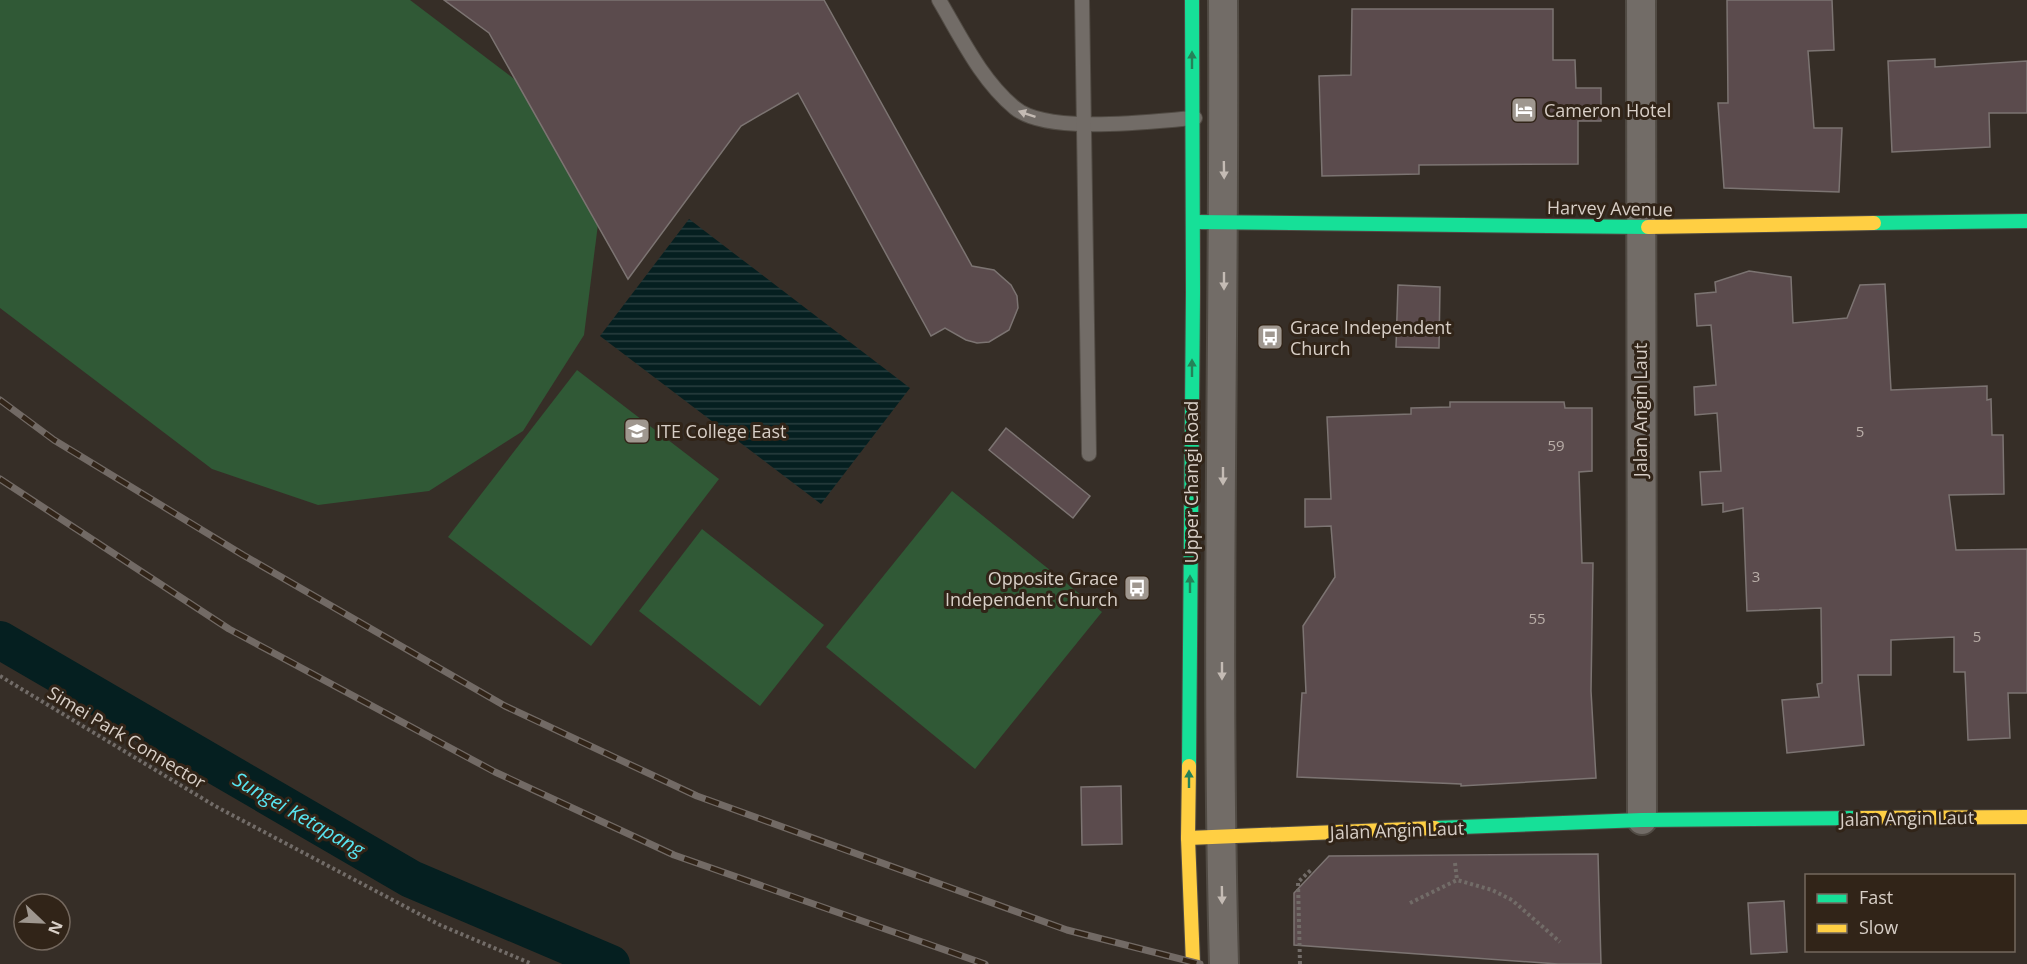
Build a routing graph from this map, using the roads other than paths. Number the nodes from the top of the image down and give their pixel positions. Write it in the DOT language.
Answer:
graph roads {
  1 [pos="939,0"];
  2 [pos="1082,0"];
  3 [pos="1192,0"];
  4 [pos="1223,0"];
  5 [pos="1641,0"];
  6 [pos="1224,116"];
  7 [pos="1192,119"];
  8 [pos="1084,126"];
  9 [pos="2027,220"];
  10 [pos="1193,222"];
  11 [pos="1225,223"];
  12 [pos="1640,227"];
  13 [pos="1089,454"];
  14 [pos="2027,817"];
  15 [pos="1642,820"];
  16 [pos="1220,836"];
  17 [pos="1188,838"];
  18 [pos="1193,964"];
  19 [pos="1224,964"];
  8 -- 1 [label="lane, one-way"];
  2 -- 8 [label="lane"];
  7 -- 3 [label="street, Upper Changi Road, one-way"];
  4 -- 6 [label="street, Upper Changi Road"];
  5 -- 12 [label="street, Jalan Angin Laut"];
  6 -- 7 [label="lane"];
  6 -- 11 [label="street, Upper Changi Road, one-way"];
  7 -- 8 [label="lane"];
  7 -- 10 [label="street, Upper Changi Road"];
  8 -- 13 [label="lane"];
  9 -- 12 [label="street, Harvey Avenue"];
  10 -- 11 [label="street, Harvey Avenue"];
  17 -- 10 [label="street, Upper Changi Road, one-way"];
  11 -- 12 [label="street, Harvey Avenue"];
  11 -- 16 [label="street, Upper Changi Road, one-way"];
  12 -- 15 [label="street, Jalan Angin Laut"];
  14 -- 15 [label="street, Jalan Angin Laut"];
  15 -- 16 [label="street, Jalan Angin Laut"];
  16 -- 17 [label="street, Jalan Angin Laut"];
  16 -- 19 [label="street, Upper Changi Road, one-way"];
  17 -- 18 [label="street, Upper Changi Road"];
}
